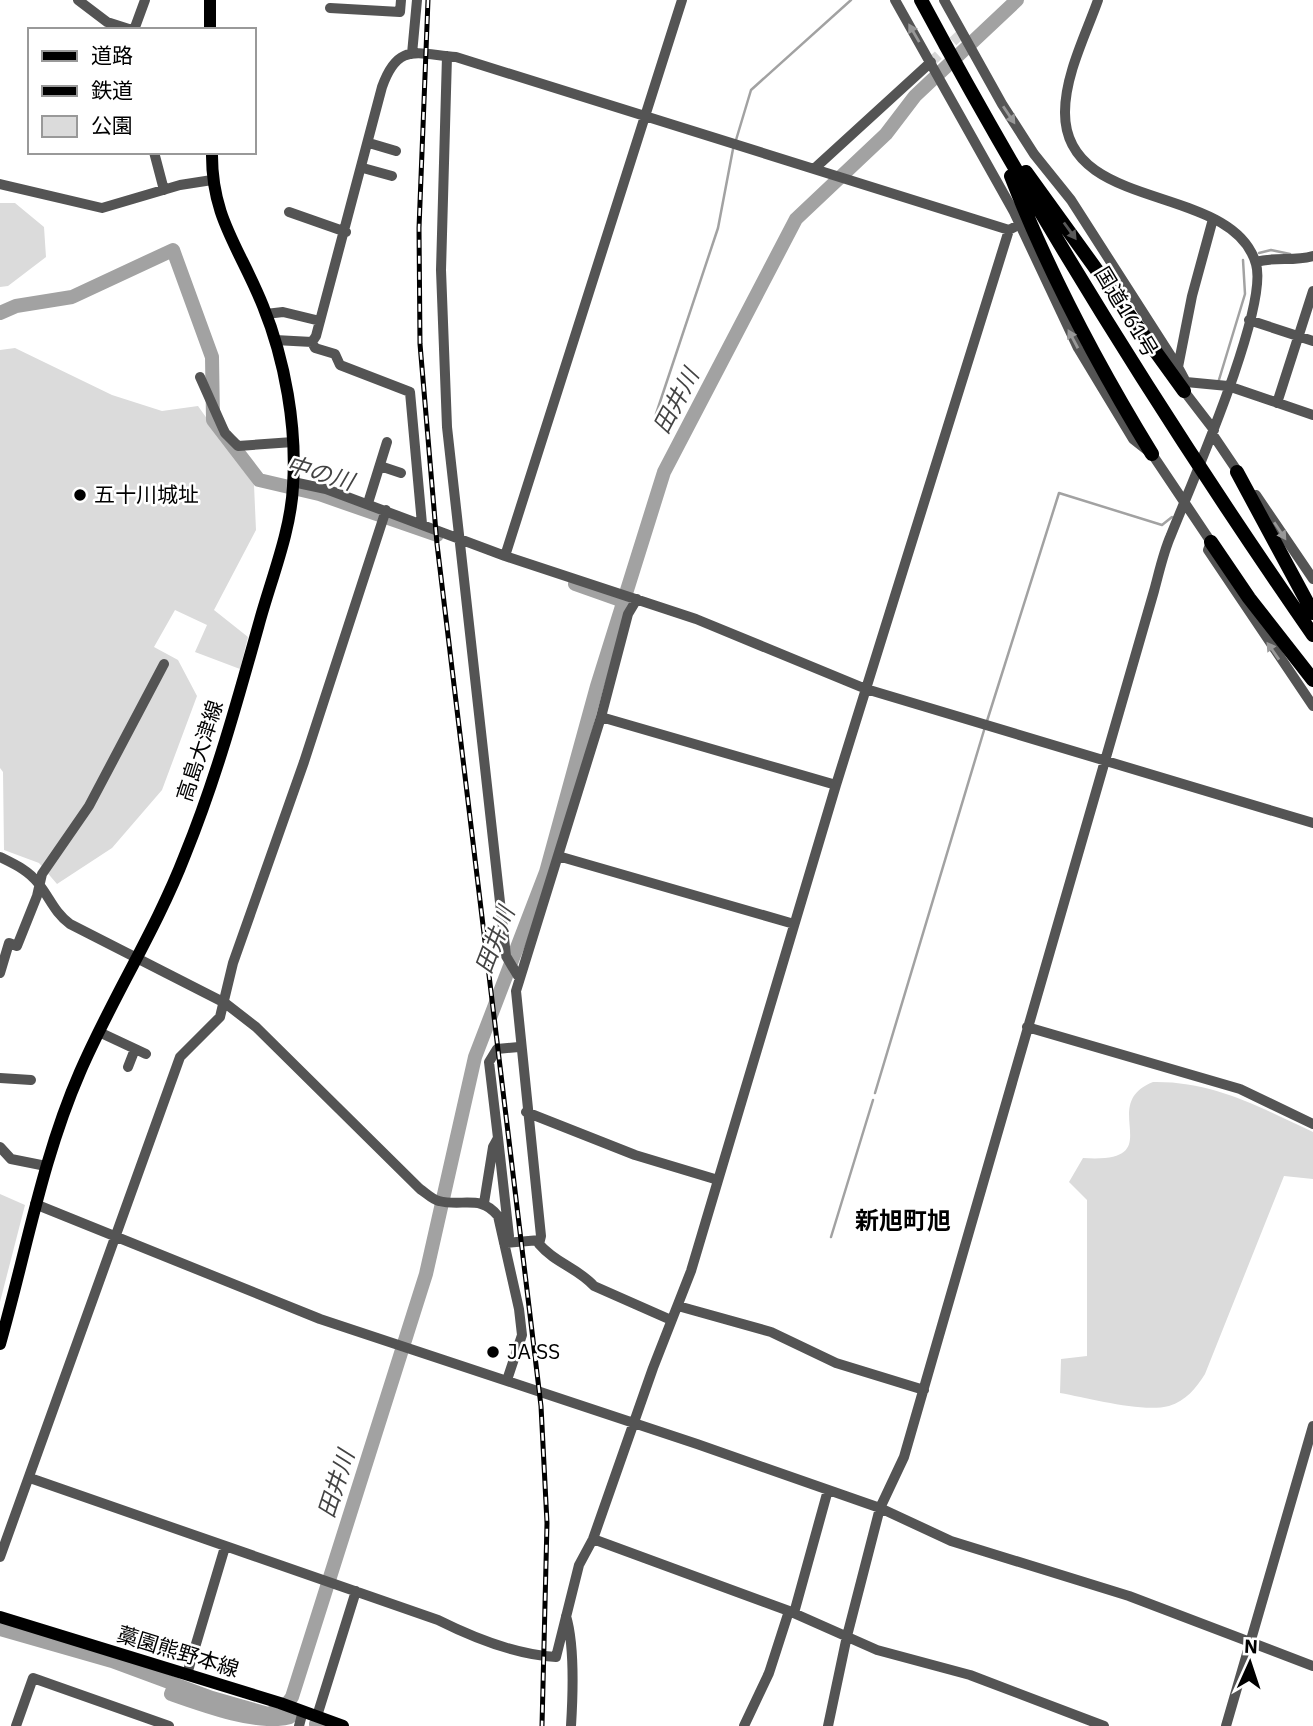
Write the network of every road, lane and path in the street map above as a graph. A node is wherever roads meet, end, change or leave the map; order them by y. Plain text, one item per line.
1 (78, 0) edge
2 (145, 0) edge
3 (210, 0) edge
4 (401, 0) edge
5 (417, 0) edge
6 (682, 0) edge
7 (895, 0) edge
8 (921, 0) edge
9 (944, 0) edge
10 (1098, 0) edge
11 (330, 8) dead end
12 (126, 28) edge
13 (134, 28) edge
14 (210, 28) edge
15 (412, 54) junction
16 (447, 56) junction
17 (932, 64) junction
18 (645, 116) junction
19 (997, 139) junction
20 (369, 143) junction
21 (396, 150) dead end
22 (155, 154) edge
23 (212, 154) edge
24 (815, 167) junction
25 (363, 168) junction
26 (392, 176) dead end
27 (212, 180) junction
28 (0, 184) edge
29 (164, 190) junction
30 (289, 212) dead end
31 (1213, 219) junction
32 (1013, 228) junction
33 (346, 232) junction
34 (1313, 256) edge
35 (1256, 262) junction
36 (1313, 291) edge
37 (266, 314) junction
38 (1249, 320) junction
39 (320, 321) junction
40 (1298, 337) junction
41 (275, 340) junction
42 (1313, 341) edge
43 (312, 342) junction
44 (1178, 367) junction
45 (200, 377) dead end
46 (1185, 386) junction
47 (1228, 386) junction
48 (1277, 403) junction
49 (1313, 415) edge
50 (1214, 433) junction
51 (293, 442) junction
52 (387, 442) dead end
53 (1152, 454) junction
54 (380, 466) junction
55 (1237, 472) junction
56 (401, 473) dead end
57 (293, 485) junction
58 (368, 503) junction
59 (1184, 504) junction
60 (386, 510) junction
61 (422, 524) junction
62 (457, 538) junction
63 (1211, 542) junction
64 (505, 556) junction
65 (1313, 579) edge
66 (636, 599) junction
67 (1313, 612) edge
68 (1313, 635) edge
69 (164, 664) dead end
70 (1313, 680) edge
71 (866, 689) junction
72 (1313, 706) edge
73 (601, 717) junction
74 (1105, 759) junction
75 (836, 785) junction
76 (1313, 823) edge
77 (558, 856) junction
78 (0, 857) edge
79 (38, 883) junction
80 (794, 923) junction
81 (5, 942) edge
82 (136, 957) junction
83 (0, 973) edge
84 (517, 974) junction
85 (225, 1003) junction
86 (1027, 1027) junction
87 (99, 1032) junction
88 (519, 1047) junction
89 (135, 1049) junction
90 (146, 1054) dead end
91 (128, 1067) dead end
92 (0, 1078) edge
93 (31, 1080) dead end
94 (527, 1112) junction
95 (1313, 1124) edge
96 (498, 1138) junction
97 (0, 1147) edge
98 (46, 1166) junction
99 (718, 1180) junction
100 (484, 1203) junction
101 (36, 1204) junction
102 (117, 1236) junction
103 (540, 1240) junction
104 (504, 1243) junction
105 (678, 1306) junction
106 (671, 1320) junction
107 (3, 1321) edge
108 (0, 1344) edge
109 (507, 1380) junction
110 (924, 1390) junction
111 (636, 1423) junction
112 (1313, 1426) edge
113 (1311, 1440) edge
114 (30, 1478) junction
115 (828, 1490) junction
116 (880, 1508) junction
117 (593, 1539) junction
118 (225, 1547) junction
119 (0, 1557) edge
120 (356, 1591) junction
121 (792, 1612) junction
122 (565, 1614) junction
123 (0, 1617) edge
124 (847, 1636) junction
125 (1250, 1643) junction
126 (1313, 1666) edge
127 (187, 1674) junction
128 (299, 1709) junction
129 (317, 1716) junction
130 (1090, 1723) edge
131 (16, 1726) edge
132 (169, 1726) edge
133 (299, 1726) edge
134 (343, 1726) edge
135 (571, 1726) edge
136 (744, 1726) edge
137 (828, 1726) edge
138 (1104, 1726) edge
139 (1226, 1726) edge

1 - 12 street
2 - 13 street
3 - 14 main road
4 - 11 street
5 - 15 street
6 - 18 street
17 -> 7 street
8 - 19 highway, 国道161号
9 -> 44 street
10 - 31 street
15 - 16 street
15 - 20 street
16 - 18 street
16 - 62 street
17 - 24 street
17 - 32 street
18 - 24 street
18 - 64 street
19 -> 46 highway
19 - 53 highway
19 - 68 highway, 国道161号
20 - 21 street
20 - 25 street
22 - 29 street
23 - 27 main road, 高島大津線
24 - 32 street
25 - 26 street
25 - 33 street
27 - 29 street
27 - 37 main road, 高島大津線
28 - 29 street
30 - 33 street
31 - 35 street
31 - 44 street
53 -> 32 street
32 - 71 street
33 - 39 street
34 - 35 street
35 - 38 street
36 - 40 street
37 - 39 street
37 - 41 main road, 高島大津線
38 - 40 street
38 - 47 street
39 - 43 street
40 - 42 street
40 - 48 street
41 - 43 street
41 - 51 main road, 高島大津線
43 - 61 street
44 - 46 street
45 - 51 street
46 - 47 street
46 - 50 street
47 - 48 street
47 - 50 street
48 - 49 street
50 - 55 street
50 - 59 street
51 - 57 main road, 高島大津線
52 - 54 street
53 - 59 street
54 - 56 street
54 - 58 street
55 -> 65 street
55 - 67 highway
57 - 58 street
57 - 82 main road, 高島大津線
58 - 60 street
59 - 63 street
59 - 74 street
60 - 61 street
60 - 85 street
61 - 62 street
62 - 64 street
62 - 84 street
63 - 70 highway
72 -> 63 street
64 - 66 street
66 - 71 street
66 - 73 street
69 - 79 street
71 - 74 street
71 - 75 street
73 - 75 street
73 - 77 street
74 - 76 street
74 - 86 street
75 - 80 street
77 - 80 street
77 - 84 street
78 - 79 street
79 - 81 street
79 - 82 street
80 - 99 street
81 - 83 street
82 - 85 street
82 - 87 main road, 高島大津線
84 - 88 street
85 - 100 street
85 - 102 street
86 - 95 street
86 - 110 street
87 - 89 street
87 - 98 main road, 高島大津線
88 - 94 street
88 - 96 street
89 - 90 street
89 - 91 street
92 - 93 street
94 - 99 street
94 - 103 street
96 - 100 street
96 - 104 street
97 - 98 street
98 - 101 main road, 高島大津線
99 - 105 street
100 - 104 street
101 - 102 street
101 - 107 main road, 高島大津線
102 - 109 street
102 - 114 street
103 - 104 street
103 - 106 street
104 - 109 street
105 - 106 street
105 - 110 street
106 - 111 street
107 - 108 main road, 高島大津線
109 - 111 street
110 - 116 street
111 - 115 street
111 - 117 street
112 - 113 street
113 - 125 street
114 - 118 street
114 - 119 street
115 - 116 street
115 - 121 street
116 - 124 street
116 - 125 street
117 - 121 street
117 - 122 street
118 - 120 street
118 - 127 street
120 - 122 street
120 - 129 street
121 - 124 street
121 - 136 street
122 - 135 street
123 - 127 main road, 藁園熊野本線
124 - 130 street
124 - 137 street
125 - 126 street
125 - 139 street
127 - 128 main road, 藁園熊野本線
128 - 129 main road, 藁園熊野本線
128 - 133 street
129 - 134 main road, 藁園熊野本線
130 - 138 street
131 - 132 street

